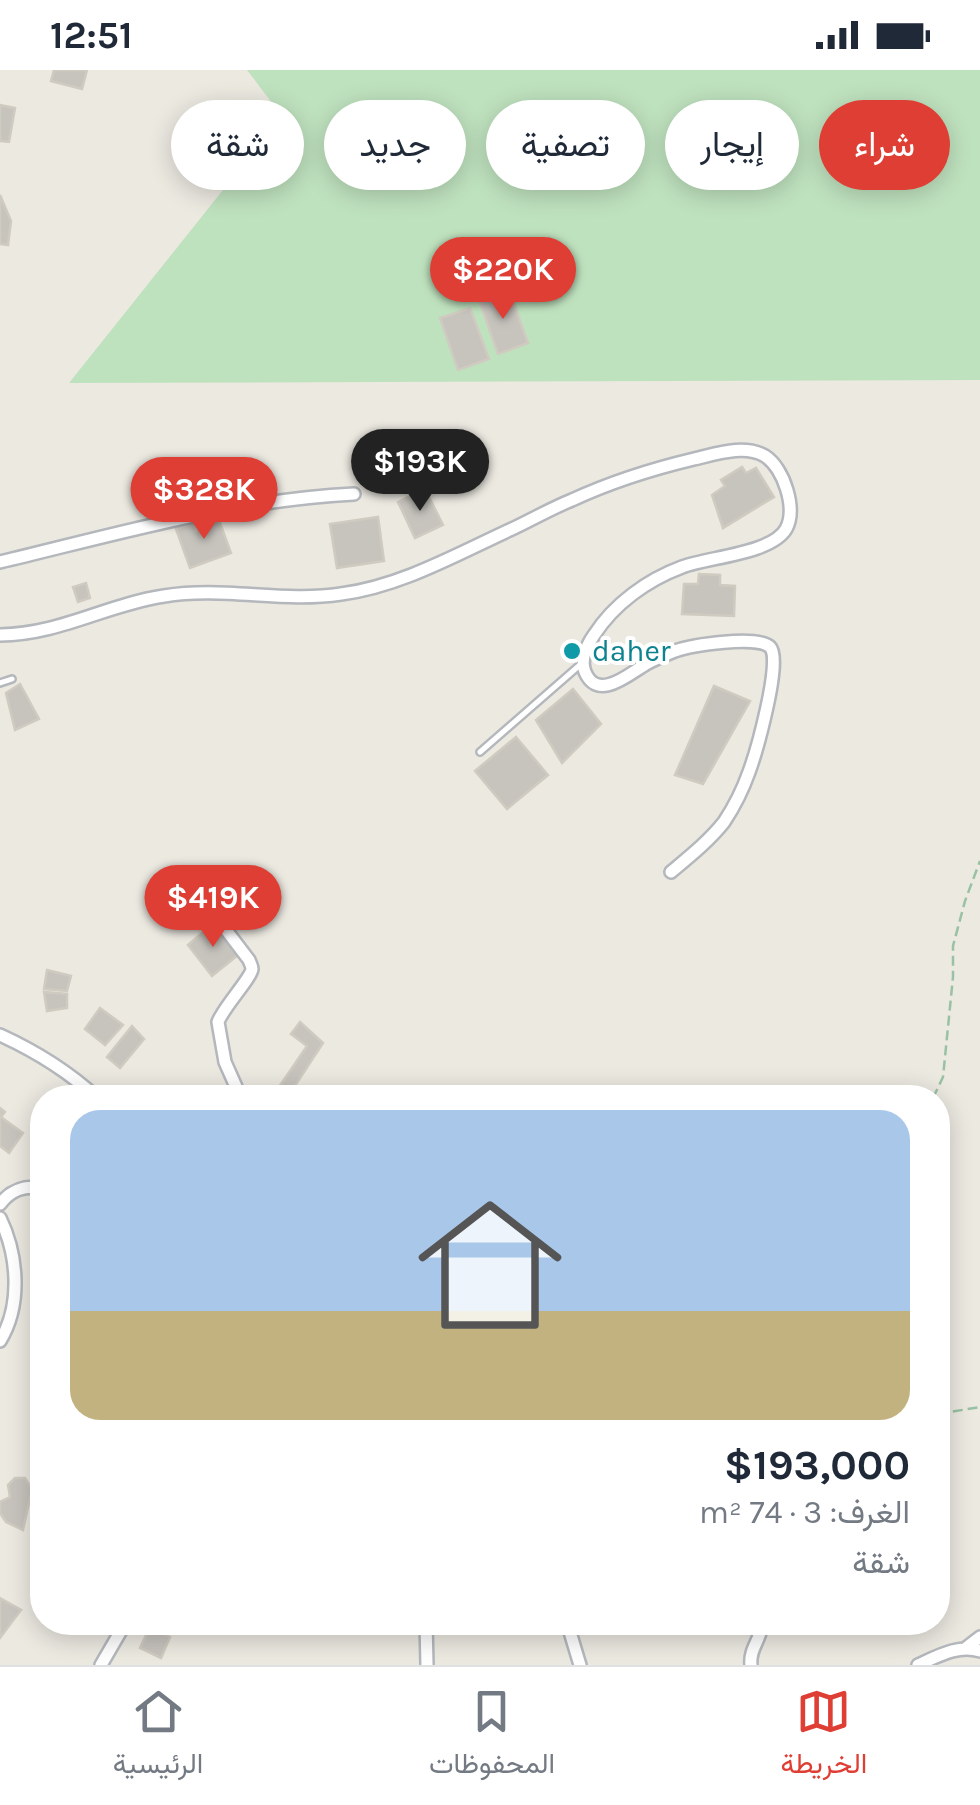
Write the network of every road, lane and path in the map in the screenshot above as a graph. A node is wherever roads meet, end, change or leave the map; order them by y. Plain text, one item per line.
1 (354, 494) dead end
2 (0, 562) edge
3 (0, 635) edge
4 (583, 662) junction
5 (12, 679) dead end
6 (0, 683) edge
7 (480, 752) dead end
8 (980, 861) edge
9 (671, 872) dead end
10 (216, 918) dead end
11 (0, 1035) edge
12 (80, 1085) edge
13 (236, 1085) edge
14 (939, 1085) edge
15 (30, 1187) edge
16 (0, 1204) edge
17 (0, 1218) edge
18 (0, 1250) edge
19 (14, 1261) junction
20 (0, 1342) edge
21 (980, 1407) edge
22 (950, 1412) edge
23 (118, 1635) edge
24 (426, 1635) edge
25 (571, 1635) edge
26 (760, 1635) edge
27 (980, 1637) edge
28 (974, 1649) edge
29 (101, 1665) edge
30 (427, 1665) edge
31 (580, 1665) edge
32 (751, 1665) edge
33 (918, 1665) edge

1 - 2 street
3 - 4 street
4 - 7 lane
4 - 9 street
5 - 6 lane
8 - 14 path
10 - 13 street
11 - 12 street
15 - 16 street
17 - 19 street
18 - 19 street
19 - 20 street
21 - 22 path
23 - 29 street
24 - 30 street
25 - 31 street
26 - 32 street
27 - 28 street
28 - 33 street

